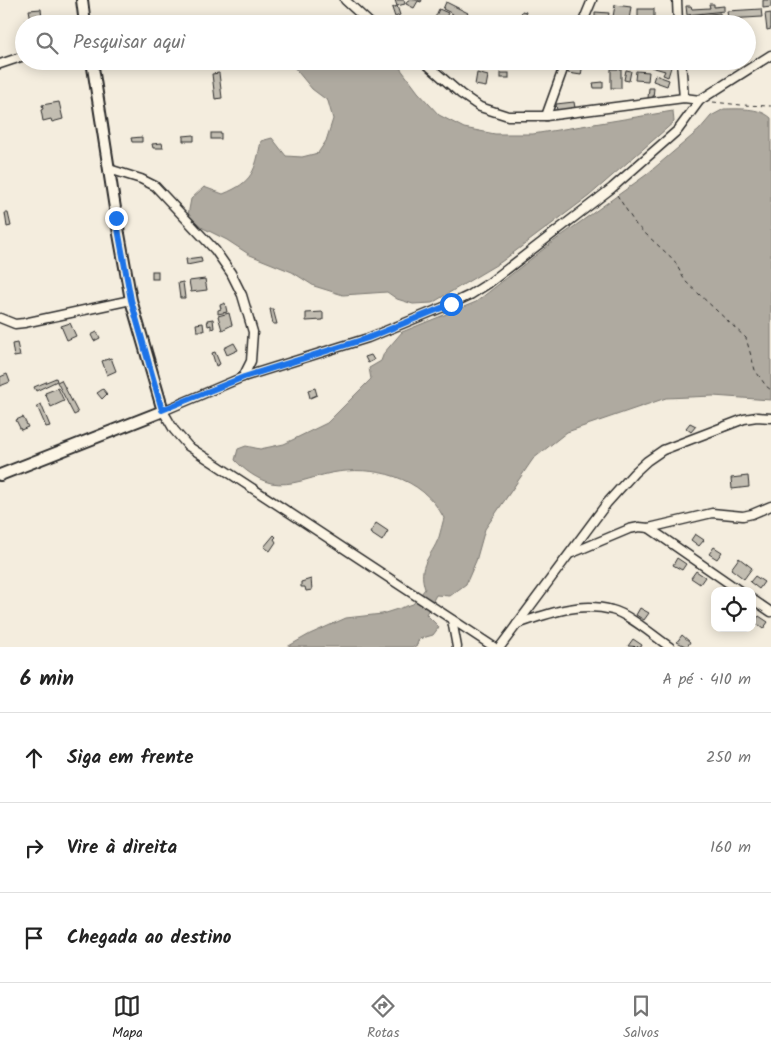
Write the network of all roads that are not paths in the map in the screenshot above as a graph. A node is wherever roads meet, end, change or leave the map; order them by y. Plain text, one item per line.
1 (82, 0) edge
2 (345, 0) edge
3 (592, 0) edge
4 (678, 0) edge
5 (84, 15) edge
6 (361, 15) edge
7 (586, 15) edge
8 (678, 15) edge
9 (771, 55) edge
10 (15, 59) edge
11 (0, 64) edge
12 (756, 65) edge
13 (93, 70) edge
14 (433, 70) edge
15 (563, 70) edge
16 (682, 70) edge
17 (747, 70) edge
18 (684, 98) junction
19 (700, 100) junction
20 (546, 116) junction
21 (109, 169) junction
22 (131, 300) junction
23 (0, 318) edge
24 (244, 377) junction
25 (162, 410) junction
26 (771, 418) edge
27 (0, 474) edge
28 (771, 506) edge
29 (649, 528) junction
30 (571, 554) junction
31 (734, 587) edge
32 (756, 602) edge
33 (771, 612) edge
34 (452, 620) junction
35 (517, 624) junction
36 (457, 647) edge
37 (494, 647) edge
38 (500, 647) edge
39 (670, 647) edge

1 - 5 main road
2 - 6 street
3 - 7 street
4 - 8 street
9 - 12 street
10 - 11 street
13 - 21 main road
14 - 20 street
15 - 20 street
16 - 18 street
17 - 19 street
18 - 19 street
18 - 20 street
19 - 24 street
21 - 22 main road
21 - 24 street
22 - 23 street
22 - 25 main road
24 - 25 street
25 - 27 main road
25 - 34 street
26 - 30 street
28 - 29 street
29 - 30 street
29 - 31 street
30 - 35 street
32 - 33 street
34 - 36 street
34 - 37 street
35 - 38 street
35 - 39 street

